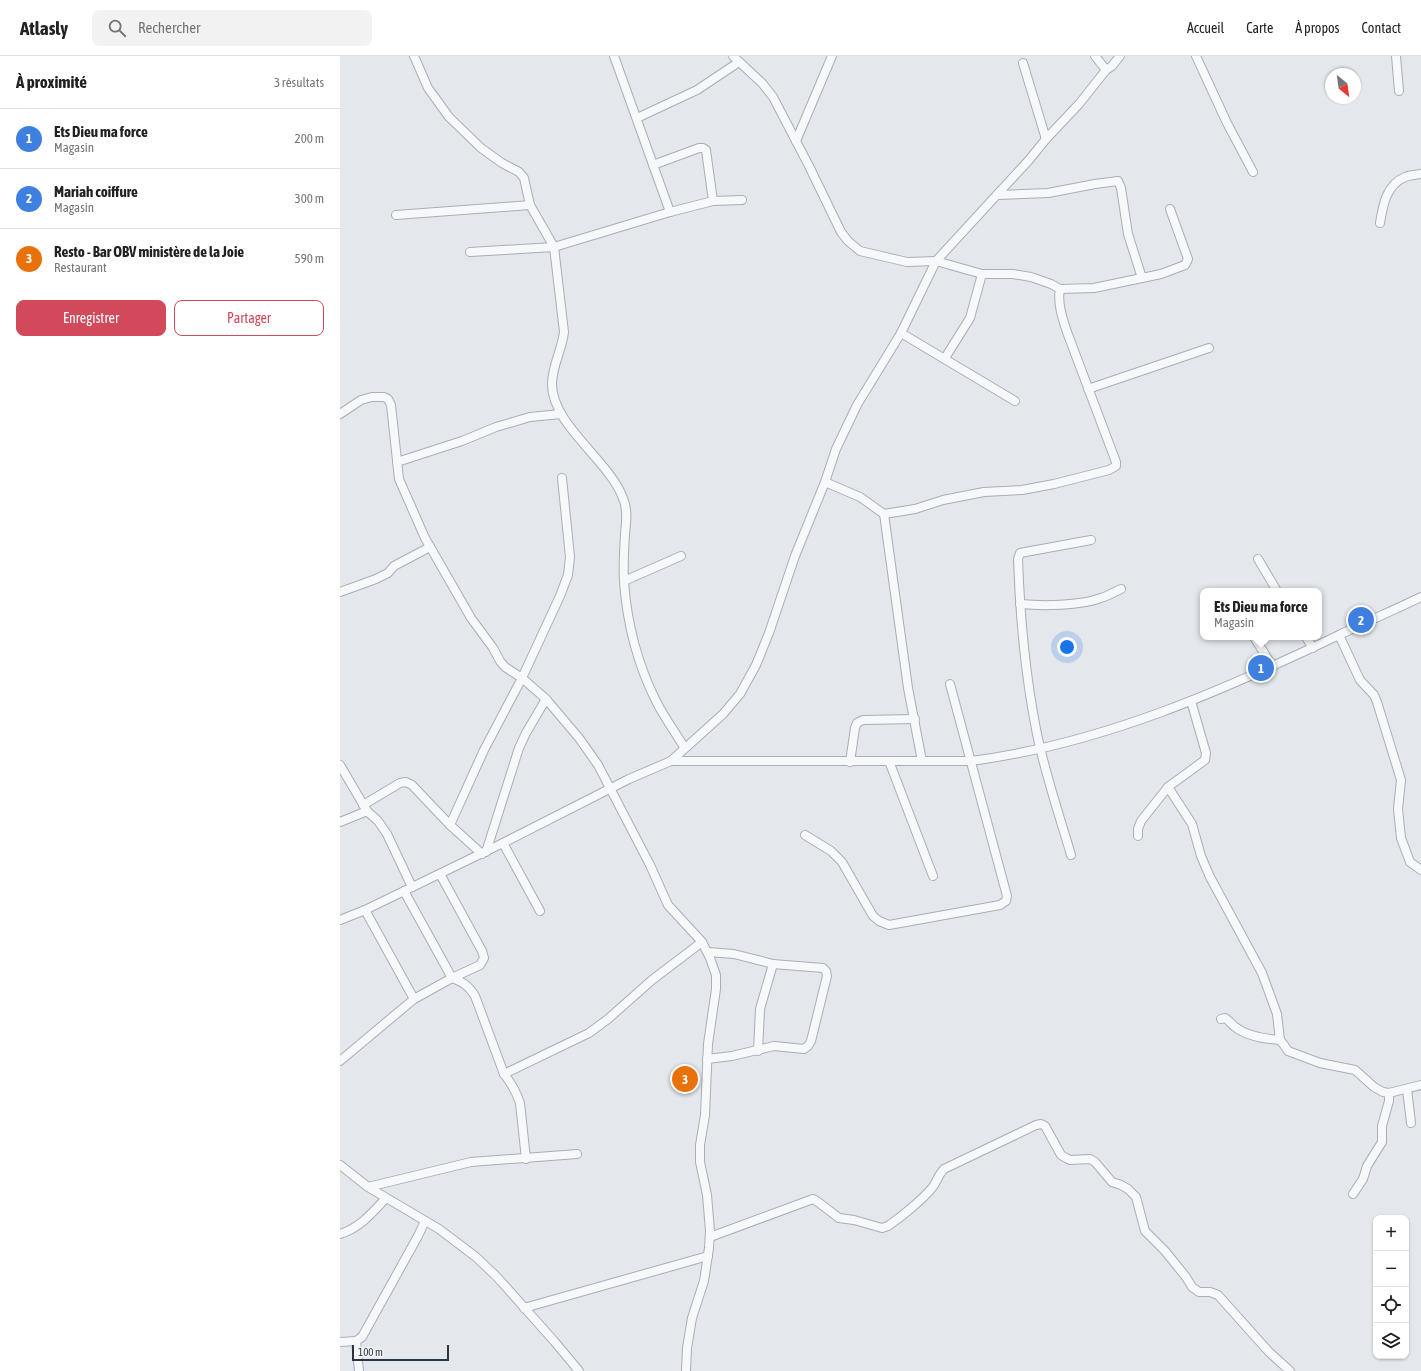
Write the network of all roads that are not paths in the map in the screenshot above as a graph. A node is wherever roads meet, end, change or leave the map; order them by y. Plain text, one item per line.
1 (414, 56) edge
2 (614, 56) edge
3 (733, 56) edge
4 (832, 56) edge
5 (1095, 56) edge
6 (1120, 56) edge
7 (1196, 56) edge
8 (1396, 56) edge
9 (739, 62) junction
10 (1023, 63) dead end
11 (1106, 70) junction
12 (1399, 91) dead end
13 (637, 118) junction
14 (1046, 139) junction
15 (796, 141) junction
16 (653, 165) junction
17 (1253, 172) dead end
18 (1421, 174) edge
19 (997, 195) junction
20 (742, 200) dead end
21 (713, 201) junction
22 (530, 205) junction
23 (1170, 209) dead end
24 (670, 212) junction
25 (396, 215) dead end
26 (1380, 223) dead end
27 (554, 247) junction
28 (470, 252) dead end
29 (936, 261) junction
30 (982, 274) junction
31 (1142, 278) junction
32 (1060, 290) junction
33 (901, 333) junction
34 (1209, 348) dead end
35 (945, 358) junction
36 (1088, 389) junction
37 (1015, 401) dead end
38 (340, 414) edge
39 (560, 414) junction
40 (397, 462) junction
41 (562, 478) dead end
42 (825, 482) junction
43 (884, 514) junction
44 (1091, 540) dead end
45 (430, 547) junction
46 (681, 556) dead end
47 (1258, 559) dead end
48 (624, 581) junction
49 (1275, 588) edge
50 (1121, 589) dead end
51 (340, 592) edge
52 (1421, 597) edge
53 (1020, 604) junction
54 (1339, 635) junction
55 (1256, 640) edge
56 (1308, 640) edge
57 (1312, 648) junction
58 (1273, 667) junction
59 (522, 678) junction
60 (950, 684) dead end
61 (546, 699) junction
62 (1191, 701) junction
63 (915, 719) junction
64 (684, 748) junction
65 (1041, 749) junction
66 (671, 761) junction
67 (889, 761) junction
68 (922, 761) junction
69 (971, 761) junction
70 (850, 762) junction
71 (340, 765) edge
72 (344, 781) edge
73 (1168, 787) junction
74 (611, 788) junction
75 (365, 808) junction
76 (340, 822) edge
77 (450, 825) junction
78 (806, 835) dead end
79 (1138, 836) dead end
80 (504, 843) junction
81 (484, 853) junction
82 (1071, 856) dead end
83 (1421, 870) edge
84 (440, 874) junction
85 (933, 876) dead end
86 (412, 887) junction
87 (404, 891) junction
88 (365, 910) junction
89 (540, 911) dead end
90 (340, 920) edge
91 (702, 942) junction
92 (708, 952) junction
93 (773, 964) junction
94 (452, 978) junction
95 (414, 999) junction
96 (1221, 1019) dead end
97 (1280, 1040) junction
98 (758, 1051) junction
99 (707, 1059) junction
100 (340, 1061) edge
101 (504, 1074) junction
102 (1421, 1085) edge
103 (1407, 1089) junction
104 (1389, 1093) junction
105 (1411, 1123) dead end
106 (577, 1154) dead end
107 (526, 1159) junction
108 (340, 1165) edge
109 (368, 1187) junction
110 (1353, 1194) dead end
111 (386, 1198) junction
112 (425, 1221) junction
113 (340, 1234) edge
114 (710, 1237) junction
115 (708, 1256) junction
116 (524, 1308) junction
117 (356, 1341) junction
118 (340, 1342) edge
119 (359, 1371) edge
120 (579, 1371) edge
121 (686, 1371) edge
122 (1290, 1371) edge

1 - 22 street
2 - 13 street
3 - 9 street
4 - 15 street
5 - 11 street
6 - 11 street
7 - 17 street
8 - 12 street
9 - 13 street
9 - 15 street
10 - 14 street
11 - 14 street
13 - 16 street
14 - 19 street
15 - 29 street
16 - 21 street
16 - 24 street
18 - 26 street
19 - 29 street
19 - 31 street
20 - 21 street
21 - 24 street
22 - 25 street
22 - 27 street
23 - 31 street
24 - 27 street
27 - 28 street
27 - 39 street
29 - 30 street
29 - 33 street
30 - 32 street
30 - 35 street
31 - 32 street
32 - 36 street
33 - 35 street
33 - 42 street
34 - 36 street
35 - 37 street
36 - 43 street
38 - 40 street
39 - 40 street
39 - 48 street
40 - 45 street
41 - 59 street
42 - 43 street
42 - 64 street
43 - 63 street
44 - 53 street
45 - 51 street
45 - 59 street
46 - 48 street
47 - 49 street
48 - 64 street
50 - 53 street
52 - 54 street
53 - 65 street
54 - 57 street
54 - 83 street
55 - 58 street
56 - 57 street
57 - 58 street
58 - 62 street
59 - 61 street
59 - 77 street
60 - 69 street
61 - 74 street
61 - 81 street
62 - 65 street
62 - 73 street
63 - 68 street
63 - 70 street
64 - 66 street
65 - 69 street
65 - 82 street
66 - 70 street
66 - 74 street
67 - 68 street
67 - 70 street
67 - 85 street
68 - 69 street
69 - 78 street
71 - 72 street
72 - 75 street
73 - 79 street
73 - 97 street
74 - 80 street
74 - 91 street
75 - 76 street
75 - 77 street
75 - 86 street
77 - 81 street
80 - 81 street
80 - 89 street
81 - 84 street
84 - 86 street
84 - 94 street
86 - 87 street
87 - 88 street
87 - 94 street
88 - 90 street
88 - 95 street
91 - 92 street
91 - 101 street
92 - 93 street
92 - 99 street
93 - 98 street
93 - 98 street
94 - 95 street
94 - 101 street
95 - 100 street
96 - 97 street
97 - 104 street
98 - 99 street
99 - 114 street
101 - 107 street
102 - 103 street
103 - 104 street
103 - 105 street
104 - 110 street
106 - 107 street
107 - 109 street
108 - 109 street
109 - 111 street
111 - 112 street
111 - 113 street
112 - 116 street
112 - 117 street
114 - 115 street
114 - 122 street
115 - 116 street
115 - 121 street
116 - 120 street
117 - 118 street
117 - 119 street

